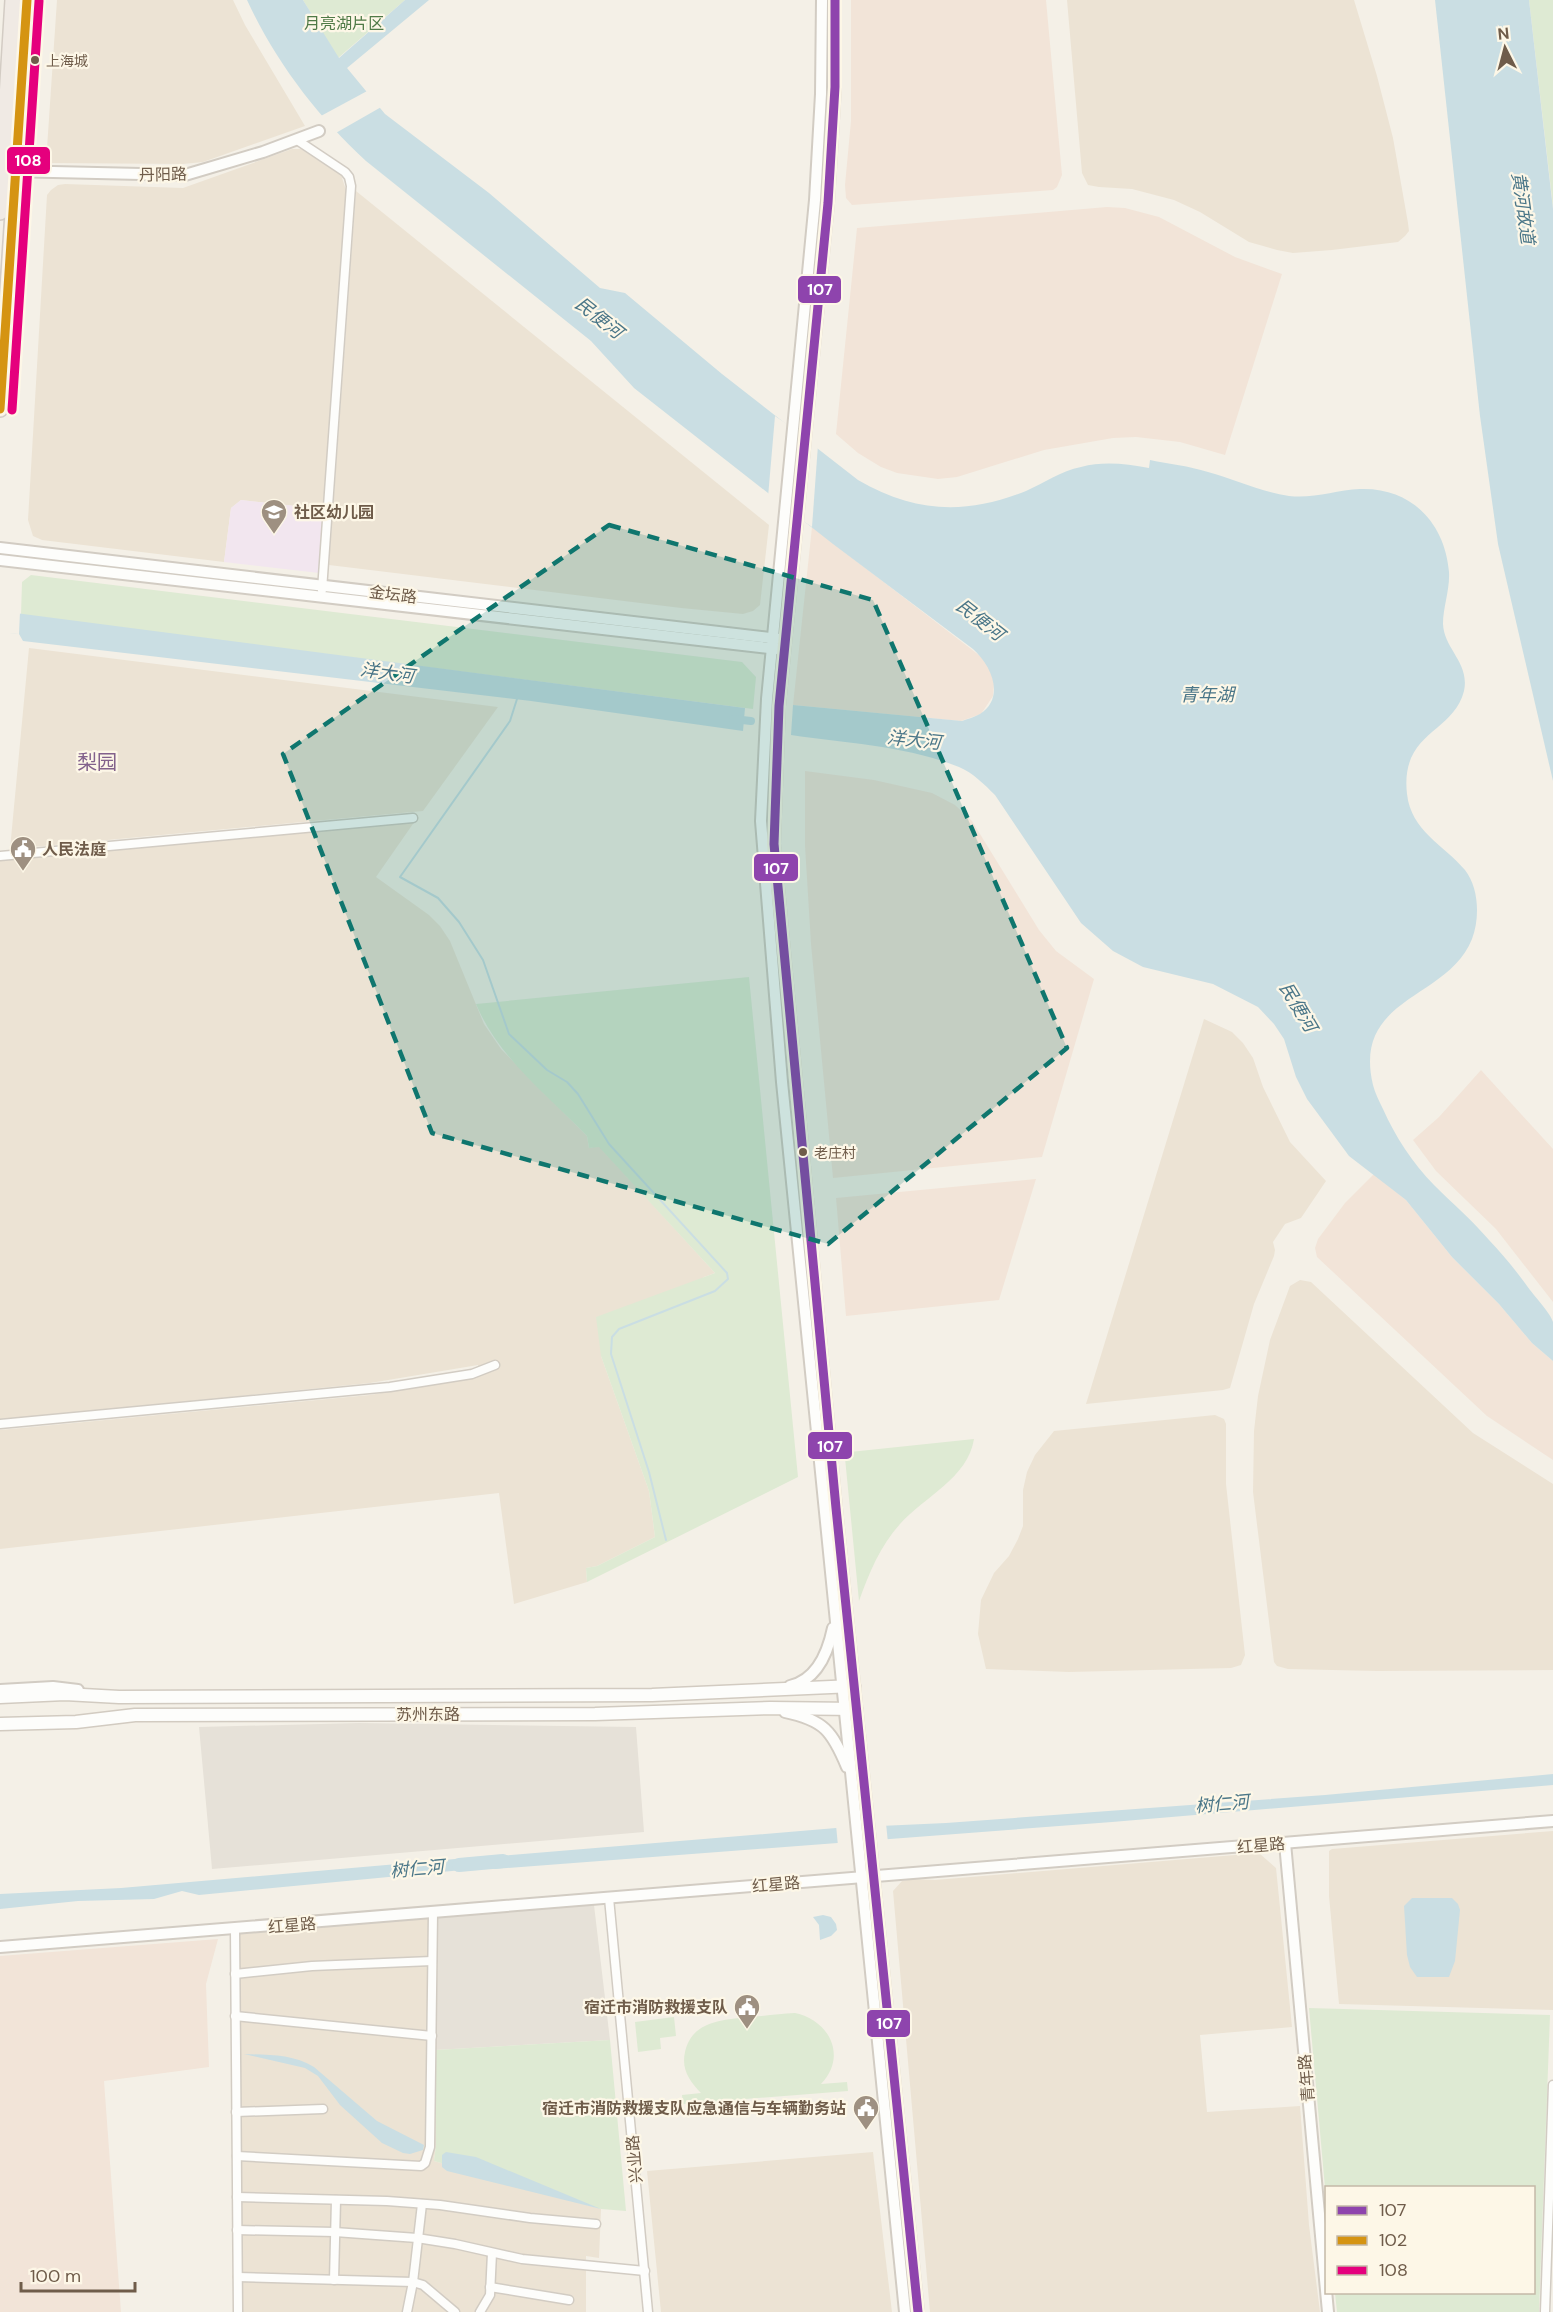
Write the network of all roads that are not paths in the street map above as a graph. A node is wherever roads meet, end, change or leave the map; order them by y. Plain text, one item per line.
1 (13, 0) edge
2 (27, 0) edge
3 (822, 0) edge
4 (835, 0) edge
5 (319, 131) dead end
6 (297, 140) junction
7 (6, 171) edge
8 (0, 212) edge
9 (0, 409) edge
10 (0, 548) edge
11 (0, 560) edge
12 (778, 587) junction
13 (791, 589) junction
14 (322, 591) junction
15 (773, 643) junction
16 (785, 645) junction
17 (413, 818) dead end
18 (0, 856) edge
19 (805, 1168) junction
20 (791, 1169) junction
21 (812, 1237) junction
22 (798, 1238) junction
23 (495, 1365) dead end
24 (0, 1424) edge
25 (839, 1612) junction
26 (848, 1686) junction
27 (0, 1690) edge
28 (769, 1690) junction
29 (0, 1697) edge
30 (119, 1697) junction
31 (770, 1708) junction
32 (850, 1709) junction
33 (0, 1724) edge
34 (852, 1782) junction
35 (1553, 1821) edge
36 (1285, 1843) junction
37 (868, 1876) junction
38 (609, 1898) junction
39 (433, 1913) junction
40 (235, 1929) junction
41 (0, 1947) edge
42 (432, 1961) junction
43 (235, 1974) junction
44 (236, 2016) junction
45 (432, 2036) junction
46 (1553, 2085) edge
47 (323, 2109) dead end
48 (236, 2112) junction
49 (237, 2156) junction
50 (237, 2198) junction
51 (336, 2200) junction
52 (422, 2204) junction
53 (596, 2224) dead end
54 (237, 2230) junction
55 (335, 2232) junction
56 (417, 2238) junction
57 (492, 2253) junction
58 (645, 2271) junction
59 (238, 2277) junction
60 (1325, 2279) edge
61 (334, 2280) junction
62 (413, 2282) junction
63 (490, 2287) junction
64 (1326, 2294) edge
65 (569, 2300) dead end
66 (238, 2312) edge
67 (407, 2312) edge
68 (455, 2312) edge
69 (480, 2312) edge
70 (648, 2312) edge
71 (905, 2312) edge
72 (918, 2312) edge
73 (1328, 2312) edge
74 (1545, 2312) edge

1 - 7 highway
2 - 7 highway
3 - 12 street
4 - 13 street
5 - 6 street, 丹阳路
6 - 7 street, 丹阳路
6 - 14 street
7 - 8 highway
7 - 9 highway
10 - 14 street, 金坛路
11 - 14 street, 金坛路
12 - 13 street
12 - 15 street
13 - 16 street
14 - 15 street, 金坛路
15 - 16 street, 金坛路
15 - 20 street
16 - 19 street
17 - 18 street
19 - 20 street
19 - 21 street
20 - 22 street
21 - 22 street
21 - 25 street
22 - 25 street
23 - 24 street
25 - 26 street
25 - 28 street
26 - 28 main road, 苏州东路
26 - 32 street
27 - 30 street
28 - 30 main road, 苏州东路
29 - 30 main road, 苏州东路
31 - 32 main road, 苏州东路
31 - 33 main road, 苏州东路
31 - 34 street
32 - 34 street
32 - 37 street
34 - 37 street
35 - 36 street, 红星路
36 - 37 street, 红星路
36 - 60 street, 青年路
37 - 38 street, 红星路
37 - 71 street
37 - 72 street
38 - 39 street, 红星路
38 - 58 street, 兴业路
39 - 40 street, 红星路
39 - 42 street
40 - 41 street, 红星路
40 - 43 street
42 - 43 street
42 - 45 street
43 - 44 street
44 - 45 street
44 - 48 street
45 - 49 street
46 - 74 street
47 - 48 street
48 - 49 street
49 - 50 street
50 - 51 street
50 - 54 street
51 - 52 street
51 - 55 street
52 - 53 street
52 - 56 street
54 - 55 street
54 - 59 street
55 - 56 street
55 - 61 street
56 - 57 street
56 - 62 street
57 - 58 street
57 - 63 street
58 - 70 street, 兴业路
59 - 61 street
59 - 66 street
61 - 62 street
62 - 67 street
62 - 68 street
63 - 65 street
63 - 69 street
64 - 73 street, 青年路

